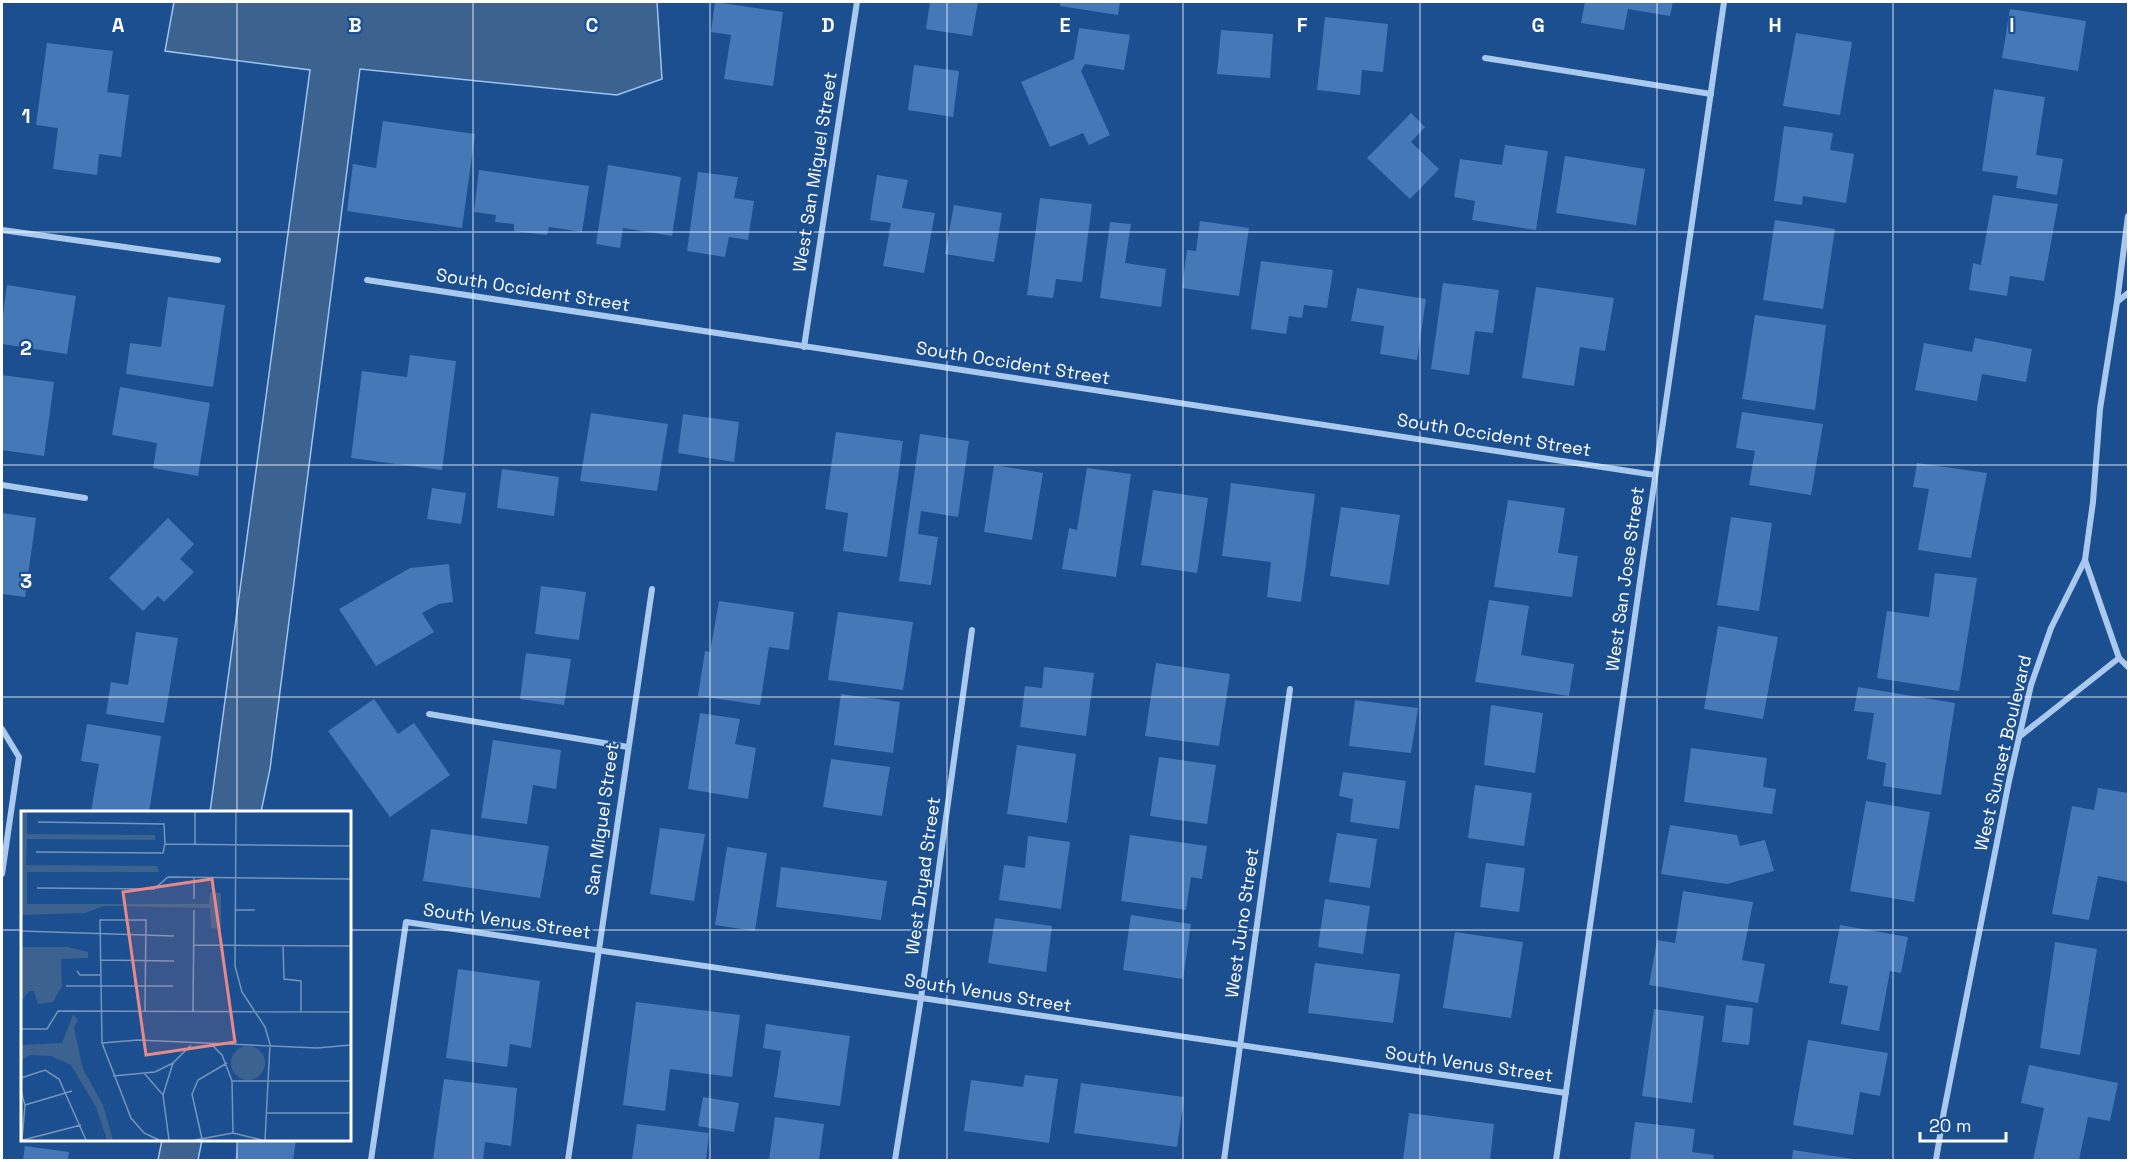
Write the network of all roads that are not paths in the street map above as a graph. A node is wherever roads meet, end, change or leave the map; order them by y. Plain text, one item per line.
1 (856, 2) edge
2 (1724, 2) edge
3 (1485, 58) dead end
4 (1711, 94) junction
5 (2128, 216) edge
6 (2, 231) edge
7 (218, 260) dead end
8 (367, 280) dead end
9 (2128, 293) edge
10 (2117, 302) junction
11 (804, 346) junction
12 (1655, 475) junction
13 (2, 485) edge
14 (85, 498) dead end
15 (2085, 560) junction
16 (652, 589) dead end
17 (972, 630) dead end
18 (2119, 658) junction
19 (2128, 667) edge
20 (1290, 689) dead end
21 (429, 714) dead end
22 (2, 729) edge
23 (2019, 738) junction
24 (628, 747) junction
25 (2, 874) edge
26 (598, 949) junction
27 (921, 998) junction
28 (1240, 1046) junction
29 (1566, 1093) junction
30 (371, 1161) edge
31 (568, 1161) edge
32 (896, 1161) edge
33 (1224, 1161) edge
34 (1556, 1161) edge
35 (1936, 1161) edge

1 - 11 street, West San Miguel Street
2 - 4 street, West San Jose Street
3 - 4 street
4 - 12 street, West San Jose Street
5 - 10 street, West Sunset Boulevard
6 - 7 street
8 - 11 street, South Occident Street
9 - 10 street
10 - 15 street, West Sunset Boulevard
11 - 12 street, South Occident Street
12 - 29 street, West San Jose Street
13 - 14 street
15 - 18 street
15 - 23 street, West Sunset Boulevard
16 - 24 street, San Miguel Street
17 - 27 street, West Dryad Street
18 - 19 street
18 - 23 street
20 - 28 street, West Juno Street
21 - 24 street
22 - 25 street
23 - 35 street, West Sunset Boulevard
24 - 26 street, San Miguel Street
26 - 27 street, South Venus Street
26 - 30 street, South Venus Street
26 - 31 street, San Miguel Street
27 - 28 street, South Venus Street
27 - 32 street, West Dryad Street
28 - 29 street, South Venus Street
28 - 33 street, West Juno Street
29 - 34 street, West San Jose Street

